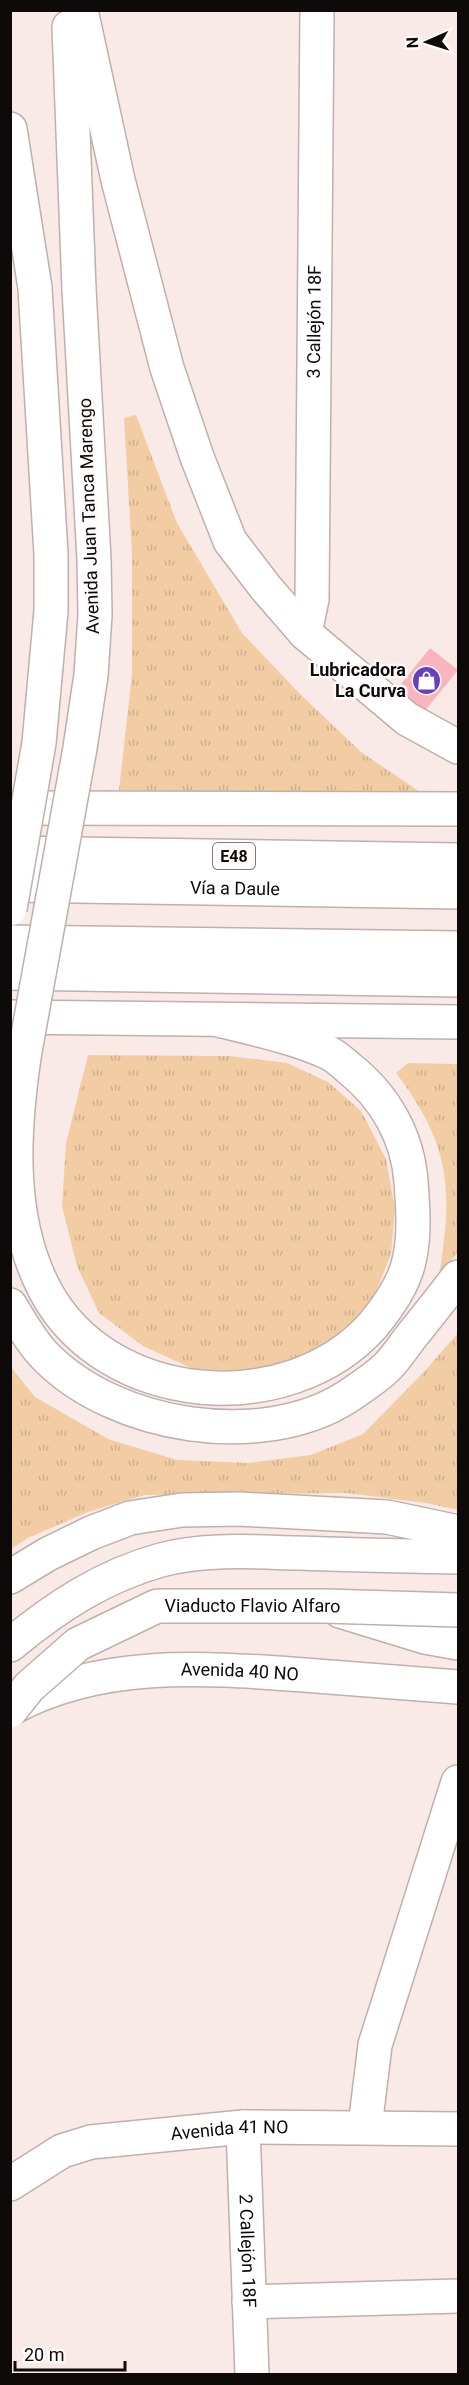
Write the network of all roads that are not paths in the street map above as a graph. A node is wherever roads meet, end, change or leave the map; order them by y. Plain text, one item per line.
1 (68, 10) edge
2 (81, 10) edge
3 (317, 10) edge
4 (10, 129) edge
5 (306, 633) junction
6 (459, 747) edge
7 (10, 808) edge
8 (459, 809) edge
9 (10, 853) edge
10 (459, 860) edge
11 (10, 885) edge
12 (459, 892) edge
13 (10, 909) edge
14 (10, 942) edge
15 (459, 948) edge
16 (10, 973) edge
17 (459, 980) edge
18 (10, 1017) edge
19 (218, 1020) junction
20 (459, 1022) edge
21 (459, 1277) edge
22 (10, 1305) edge
23 (459, 1532) edge
24 (459, 1557) edge
25 (10, 1577) edge
26 (324, 1606) junction
27 (459, 1610) edge
28 (459, 1642) edge
29 (10, 1645) edge
30 (459, 1687) edge
31 (15, 1707) edge
32 (459, 1782) edge
33 (243, 2127) junction
34 (365, 2127) junction
35 (459, 2129) edge
36 (10, 2184) edge
37 (459, 2296) edge
38 (249, 2302) junction
39 (252, 2374) edge

1 - 19 main road, Avenida Juan Tanca Marengo, bridge
2 - 5 main road
3 - 5 main road, 3 Callejón 18F
4 - 13 main road, bridge
5 - 6 main road
7 - 8 main road
9 - 10 main road, Vía a Daule / E48
11 - 12 main road, Vía a Daule
14 - 15 main road
16 - 17 main road
18 - 19 main road
19 - 20 main road
21 - 22 main road
23 - 25 main road
24 - 29 main road
26 - 27 main road, Viaducto Flavio Alfaro, bridge
26 - 28 main road, bridge
26 - 31 main road, Viaducto Flavio Alfaro, bridge
30 - 31 main road, Avenida 40 NO
32 - 34 main road
33 - 34 main road, Avenida 41 NO
33 - 36 main road, Avenida 41 NO
33 - 38 main road, 2 Callejón 18F
34 - 35 main road, Avenida 41 NO
37 - 38 main road
38 - 39 main road, 2 Callejón 18F

